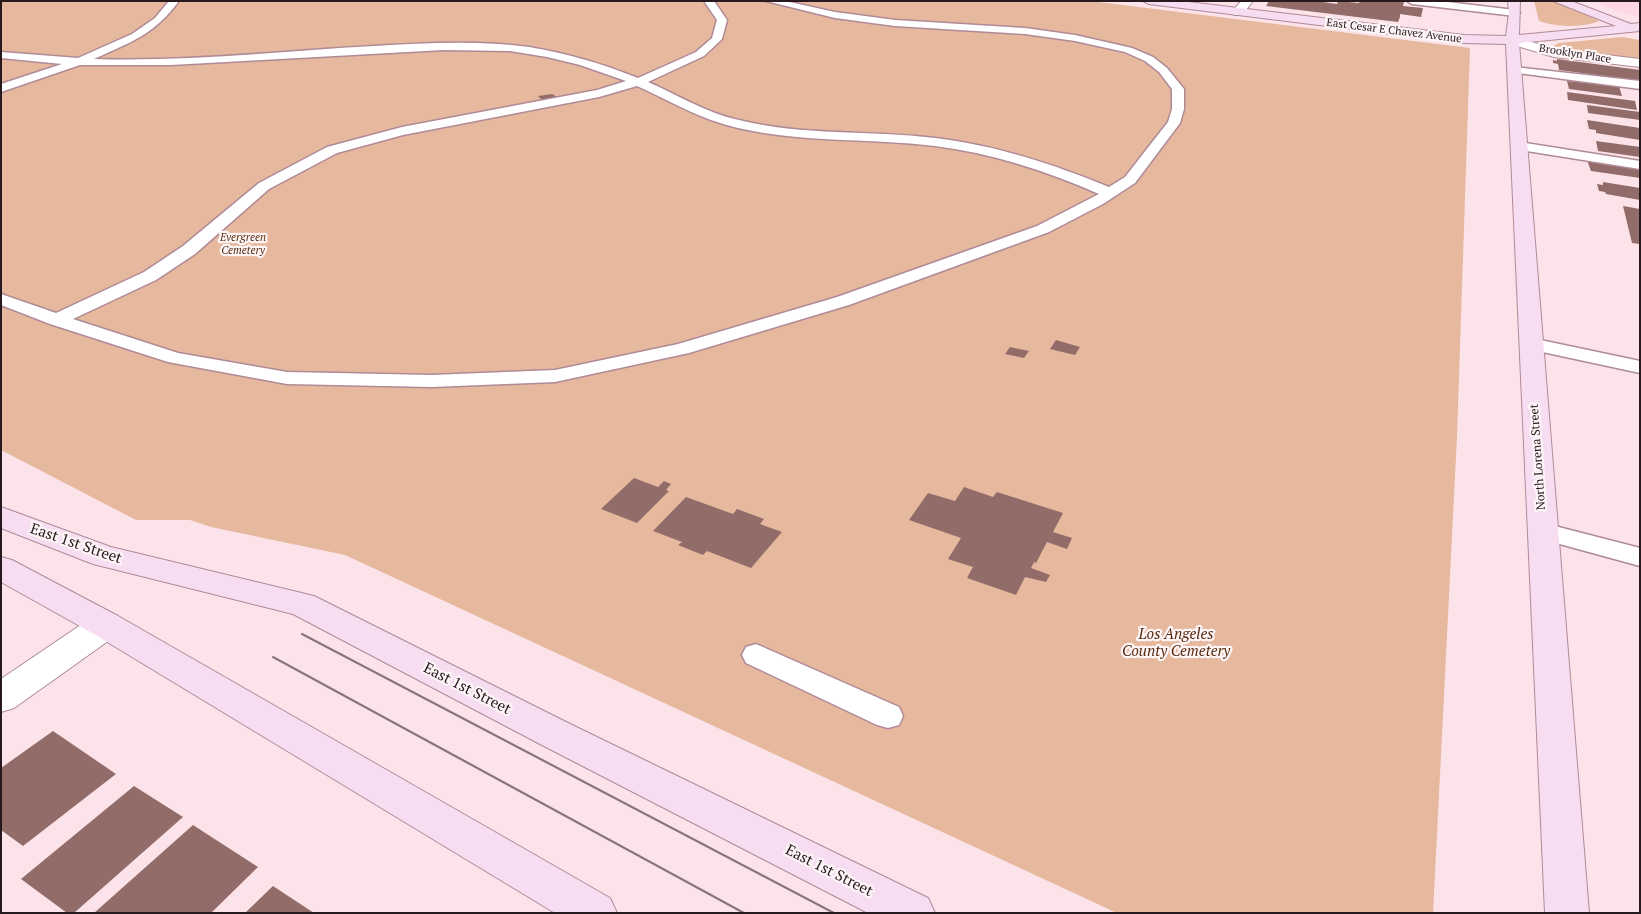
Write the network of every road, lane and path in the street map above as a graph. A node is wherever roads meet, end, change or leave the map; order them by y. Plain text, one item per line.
1 (174, 1) edge
2 (709, 1) edge
3 (771, 1) edge
4 (1150, 1) edge
5 (1247, 1) edge
6 (1412, 1) edge
7 (1559, 1) edge
8 (1580, 1) edge
9 (1514, 7) edge
10 (1238, 12) junction
11 (1638, 28) edge
12 (1512, 40) junction
13 (1, 55) edge
14 (79, 62) junction
15 (1640, 64) edge
16 (1514, 70) junction
17 (637, 82) junction
18 (1640, 85) edge
19 (1, 88) edge
20 (1519, 146) junction
21 (1640, 164) edge
22 (1110, 193) junction
23 (1, 299) edge
24 (57, 320) junction
25 (1531, 344) junction
26 (1640, 367) edge
27 (1, 517) edge
28 (1543, 531) junction
29 (1640, 557) edge
30 (1, 568) edge
31 (106, 625) junction
32 (756, 655) dead end
33 (1, 698) edge
34 (888, 716) dead end
35 (595, 913) edge
36 (913, 913) edge
37 (1566, 913) edge

1 - 14 lane
2 - 17 lane
3 - 22 lane
4 - 10 street, East Cesar E Chavez Avenue
5 - 10 street
6 - 9 lane
7 - 11 street
8 - 11 street
9 - 12 street, North Lorena Street
10 - 12 street, East Cesar E Chavez Avenue
11 - 12 street, East Cesar E Chavez Avenue
12 - 15 street, Brooklyn Place
12 - 16 street, North Lorena Street
13 - 14 lane
14 - 17 lane
14 - 19 lane
16 - 18 lane
16 - 20 street, North Lorena Street
17 - 22 lane
17 - 24 lane
20 - 21 lane
20 - 25 street, North Lorena Street
22 - 24 lane
23 - 24 lane
25 - 26 lane
25 - 28 street, North Lorena Street
27 - 36 street, East 1st Street
28 - 29 lane
28 - 37 street, North Lorena Street
30 - 31 street
31 - 33 street
31 - 35 street
32 - 34 lane

